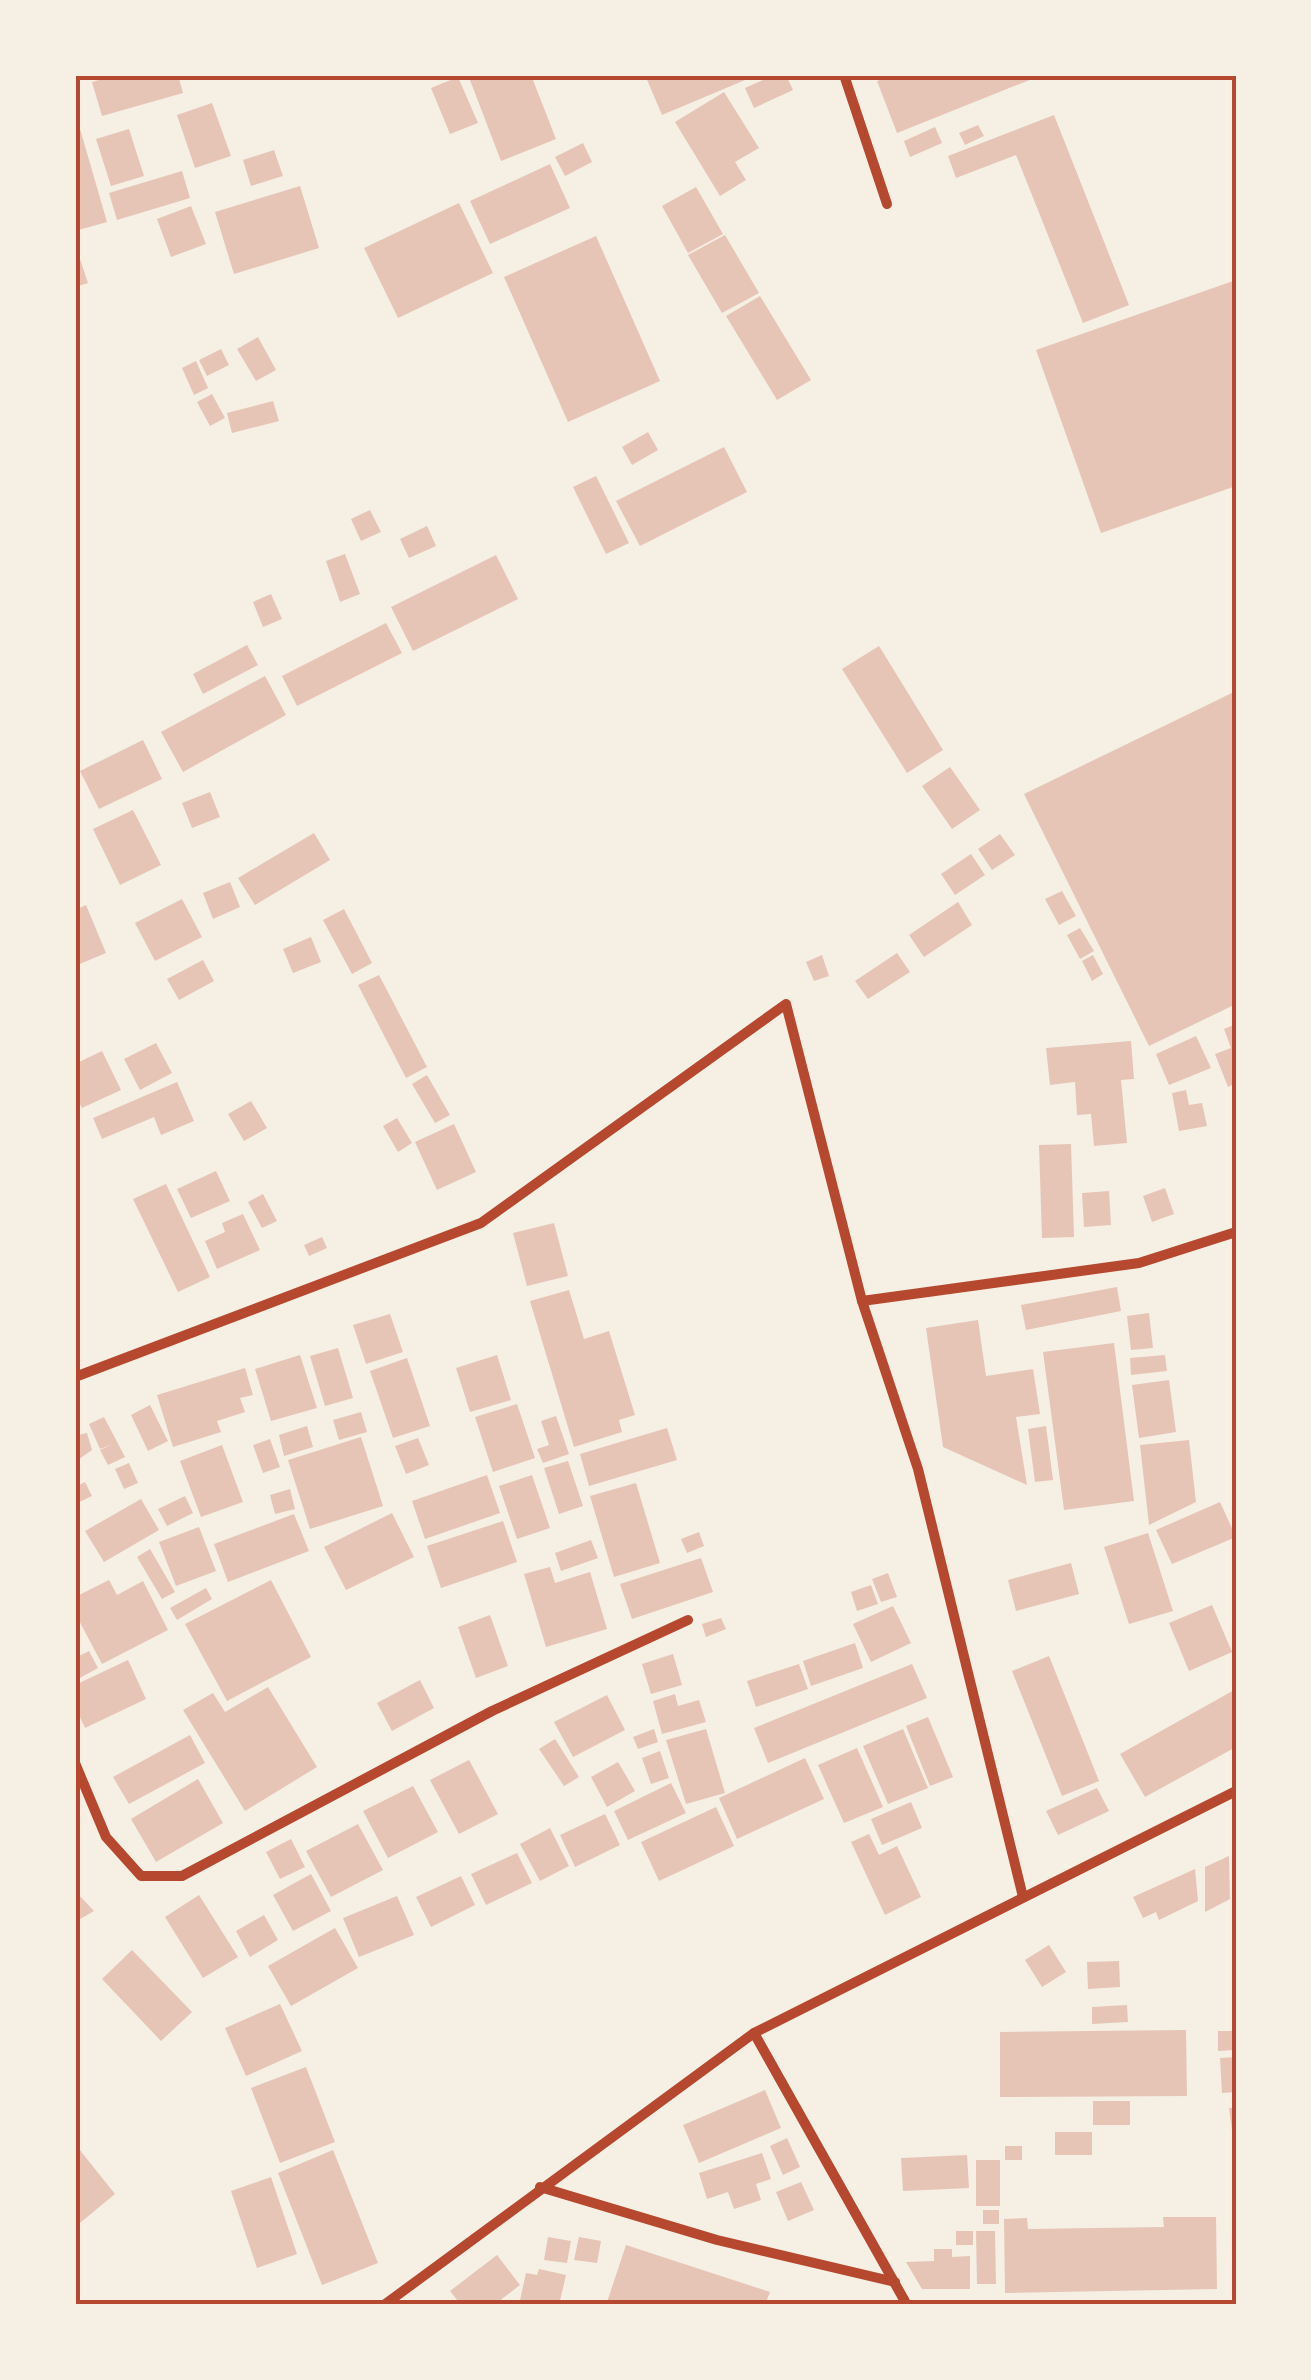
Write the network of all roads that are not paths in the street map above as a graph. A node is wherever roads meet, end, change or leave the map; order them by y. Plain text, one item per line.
1 (844, 75) edge
2 (887, 204) dead end
3 (1236, 1232) edge
4 (862, 1301) junction
5 (75, 1377) edge
6 (688, 1620) dead end
7 (75, 1763) edge
8 (1236, 1791) edge
9 (1023, 1896) junction
10 (754, 2033) junction
11 (540, 2188) junction
12 (894, 2282) junction
13 (384, 2305) edge
14 (907, 2305) edge

1 - 2 street
3 - 4 street
4 - 5 street
4 - 9 street
6 - 7 street
8 - 9 street
9 - 10 street
10 - 11 street
10 - 12 street
11 - 12 street
11 - 13 street
12 - 14 street

